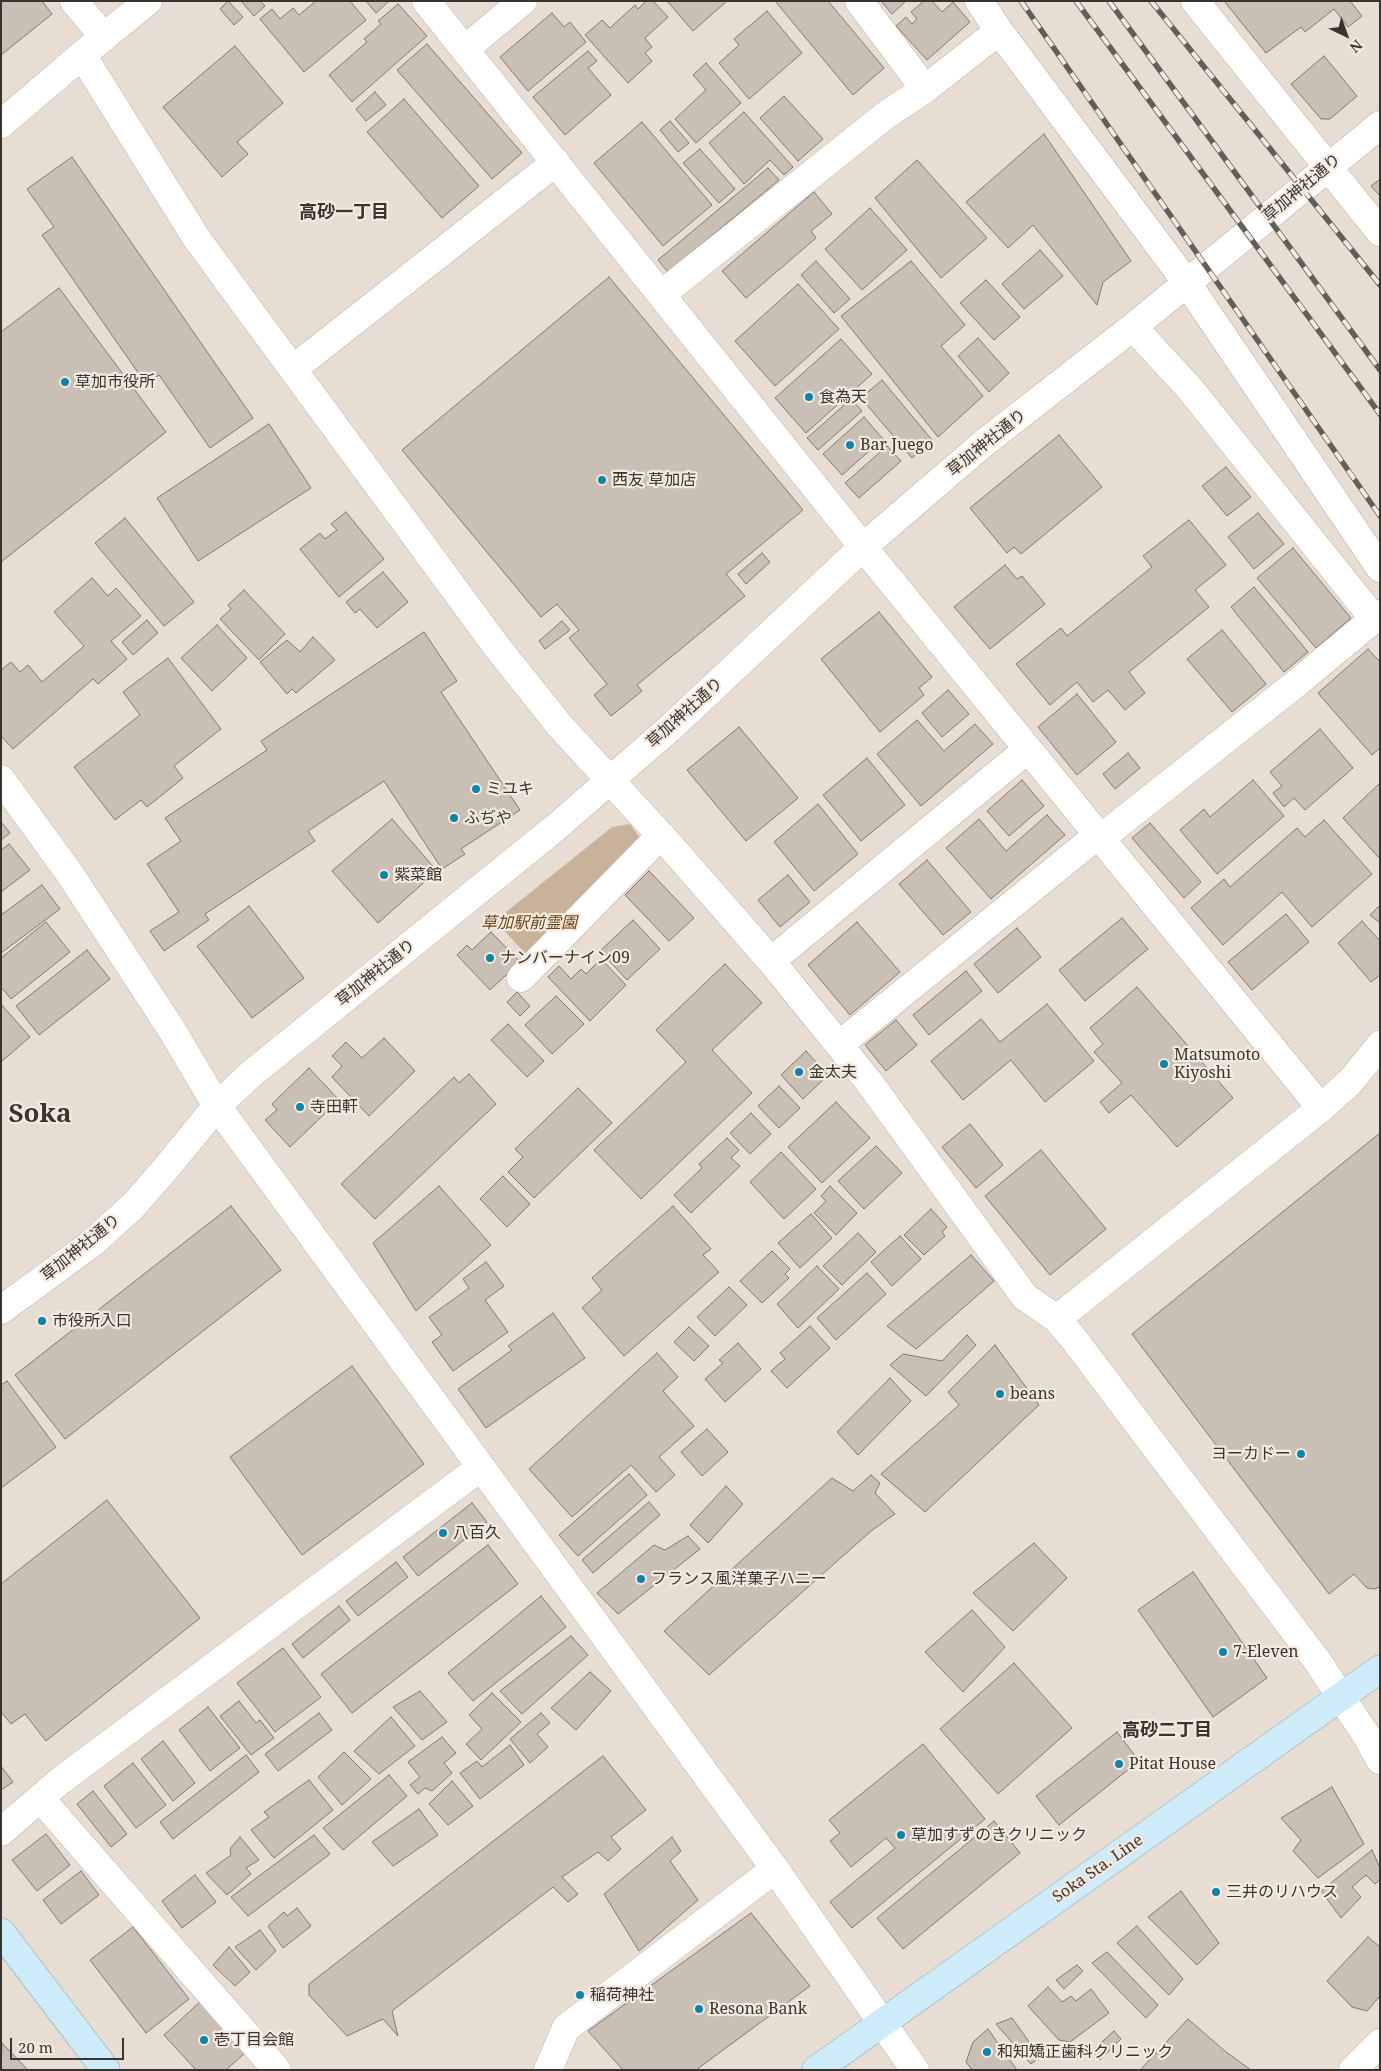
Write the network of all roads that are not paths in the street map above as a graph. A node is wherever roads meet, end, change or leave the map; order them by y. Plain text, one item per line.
1 (74, 1) edge
2 (148, 1) edge
3 (426, 1) edge
4 (523, 1) edge
5 (859, 1) edge
6 (979, 1) edge
7 (1195, 1) edge
8 (999, 31) junction
9 (104, 37) junction
10 (465, 49) junction
11 (82, 55) junction
12 (925, 89) junction
13 (1, 124) edge
14 (1380, 125) edge
15 (556, 162) junction
16 (1327, 167) junction
17 (1380, 232) edge
18 (1187, 283) junction
19 (662, 294) junction
20 (1133, 327) junction
21 (293, 369) junction
22 (863, 547) junction
23 (1380, 568) edge
24 (1377, 617) edge
25 (1028, 749) junction
26 (1, 778) edge
27 (610, 780) junction
28 (660, 835) junction
29 (1100, 836) junction
30 (771, 961) junction
31 (521, 978) dead end
32 (839, 1045) junction
33 (1380, 1045) edge
34 (217, 1106) junction
35 (1321, 1108) junction
36 (1, 1310) edge
37 (1057, 1318) junction
38 (481, 1467) junction
39 (1380, 1669) edge
40 (1341, 1696) junction
41 (1380, 1760) edge
42 (40, 1798) junction
43 (1, 1832) edge
44 (775, 1870) junction
45 (1, 1932) edge
46 (881, 2023) junction
47 (1380, 2043) edge
48 (550, 2069) edge
49 (106, 2070) edge
50 (277, 2070) edge
51 (816, 2070) edge
52 (915, 2070) edge
53 (1353, 2070) edge

1 - 9 street
2 - 9 street
3 - 10 street
4 - 10 street
5 - 12 street
6 - 8 street
7 - 16 street
8 - 12 street
8 - 18 street
9 - 11 street
10 - 15 street
11 - 13 street
11 - 21 street
12 - 19 street
14 - 16 street, 草加神社通り
15 - 19 street
15 - 21 street
16 - 17 street
16 - 18 street, 草加神社通り
18 - 20 street, 草加神社通り
18 - 23 street
19 - 22 street
20 - 22 street, 草加神社通り
20 - 24 street
21 - 27 street
22 - 25 street
22 - 27 street, 草加神社通り
24 - 29 street
25 - 29 street
25 - 30 street
26 - 34 street
27 - 28 street
27 - 34 street, 草加神社通り
28 - 30 street
28 - 31 street
29 - 32 street
29 - 35 street
30 - 32 street
32 - 37 street
33 - 35 street
34 - 36 street, 草加神社通り
34 - 38 street
35 - 37 street
37 - 40 street
38 - 42 street
38 - 44 street
39 - 40 main road, Soka Sta. Line
40 - 41 street
40 - 46 main road, Soka Sta. Line
42 - 43 street
42 - 50 street
44 - 46 street
44 - 48 street
45 - 49 main road
46 - 51 main road, Soka Sta. Line
46 - 52 street
47 - 53 street

